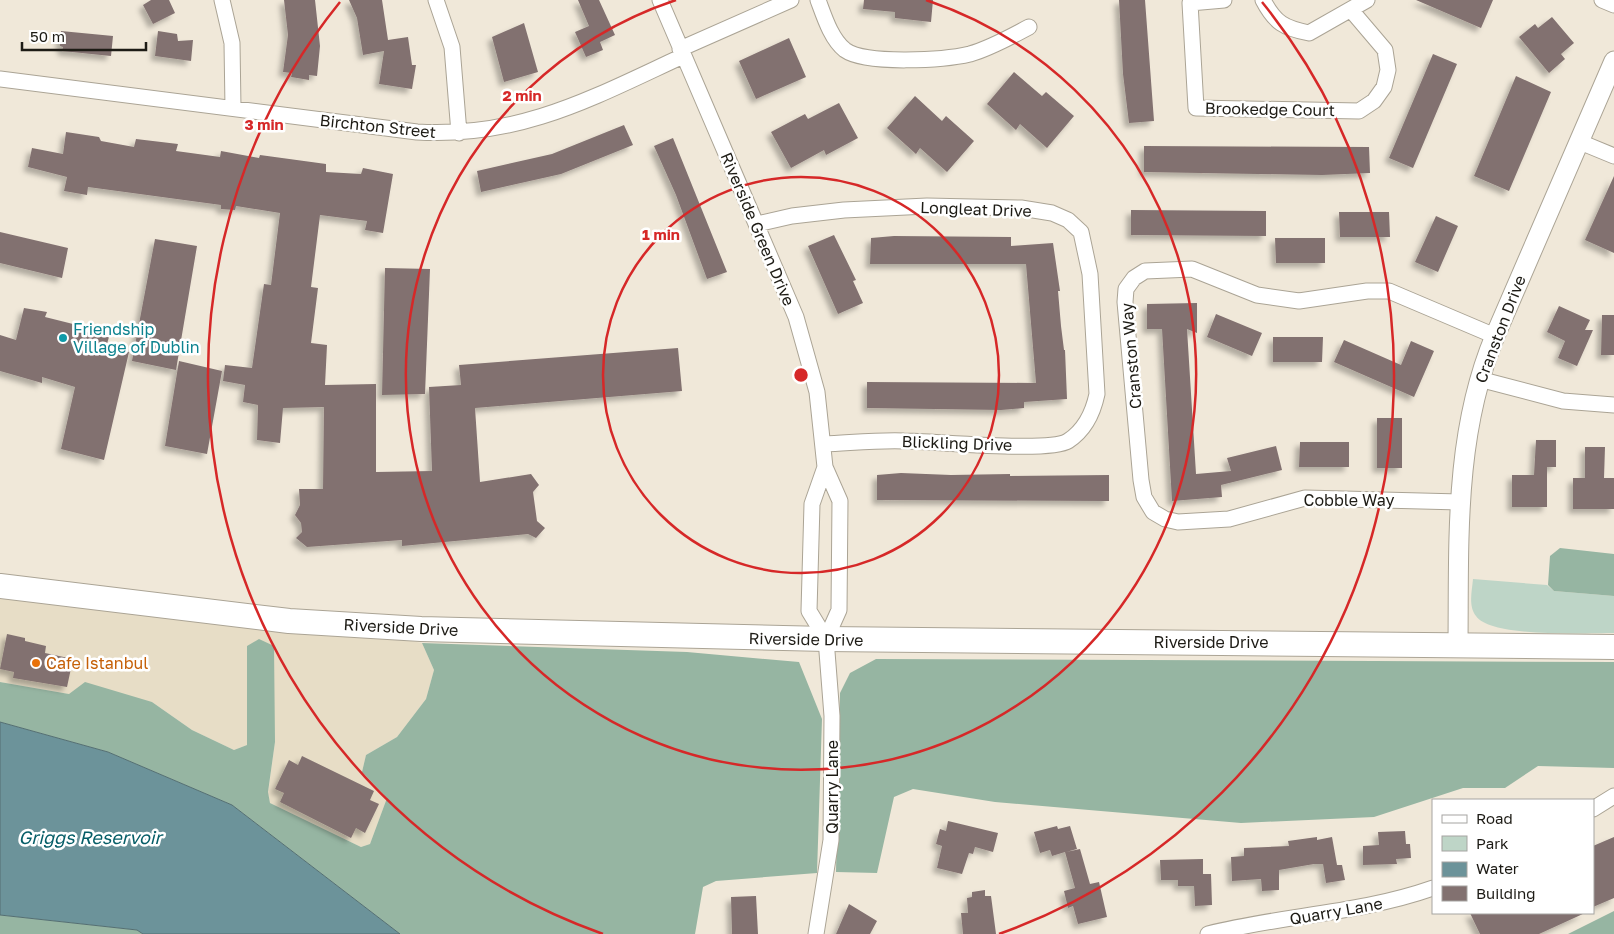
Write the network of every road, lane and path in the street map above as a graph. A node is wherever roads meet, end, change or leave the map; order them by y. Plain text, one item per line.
1 (222, 0) edge
2 (436, 0) edge
3 (660, 0) edge
4 (790, 0) edge
5 (818, 0) edge
6 (1224, 0) edge
7 (1263, 0) edge
8 (1367, 0) edge
9 (1602, 0) edge
10 (1614, 5) edge
11 (1351, 10) junction
12 (1029, 27) dead end
13 (682, 53) junction
14 (1614, 61) edge
15 (0, 79) edge
16 (233, 108) junction
17 (459, 133) junction
18 (1580, 142) junction
19 (1614, 156) edge
20 (758, 224) junction
21 (1495, 336) junction
22 (1479, 379) junction
23 (1614, 406) edge
24 (1084, 426) joint
25 (824, 444) junction
26 (826, 468) junction
27 (1460, 502) junction
28 (1152, 512) joint
29 (0, 586) edge
30 (826, 640) junction
31 (1458, 644) junction
32 (1614, 647) edge
33 (1614, 796) edge
34 (1594, 808) edge
35 (1432, 888) edge
36 (816, 934) edge
37 (1208, 934) edge

1 - 16 street
2 - 17 street
3 - 13 street, Riverside Green Drive
4 - 13 street, Birchton Street
5 - 12 street
6 - 11 street, Brookedge Court
7 - 11 street
8 - 11 street
9 - 10 street
13 - 17 street, Birchton Street
13 - 20 street, Riverside Green Drive
14 - 18 street, Cranston Drive
15 - 16 street, Birchton Street
16 - 17 street, Birchton Street
18 - 19 street
18 - 21 street, Cranston Drive
20 - 24 street, Longleat Drive
20 - 25 street, Riverside Green Drive
21 - 22 street, Cranston Drive
21 - 28 street, Cranston Way
22 - 23 street
22 - 27 street, Cranston Drive
24 - 25 street, Blickling Drive
25 - 26 street, Riverside Green Drive
26 - 30 street, Riverside Green Drive
26 - 30 street, Riverside Green Drive
27 - 28 street, Cobble Way
27 - 31 street, Cranston Drive
29 - 30 main road, Riverside Drive
30 - 31 main road, Riverside Drive
30 - 36 street, Quarry Lane
31 - 32 main road, Riverside Drive
33 - 34 street
35 - 37 street, Quarry Lane

